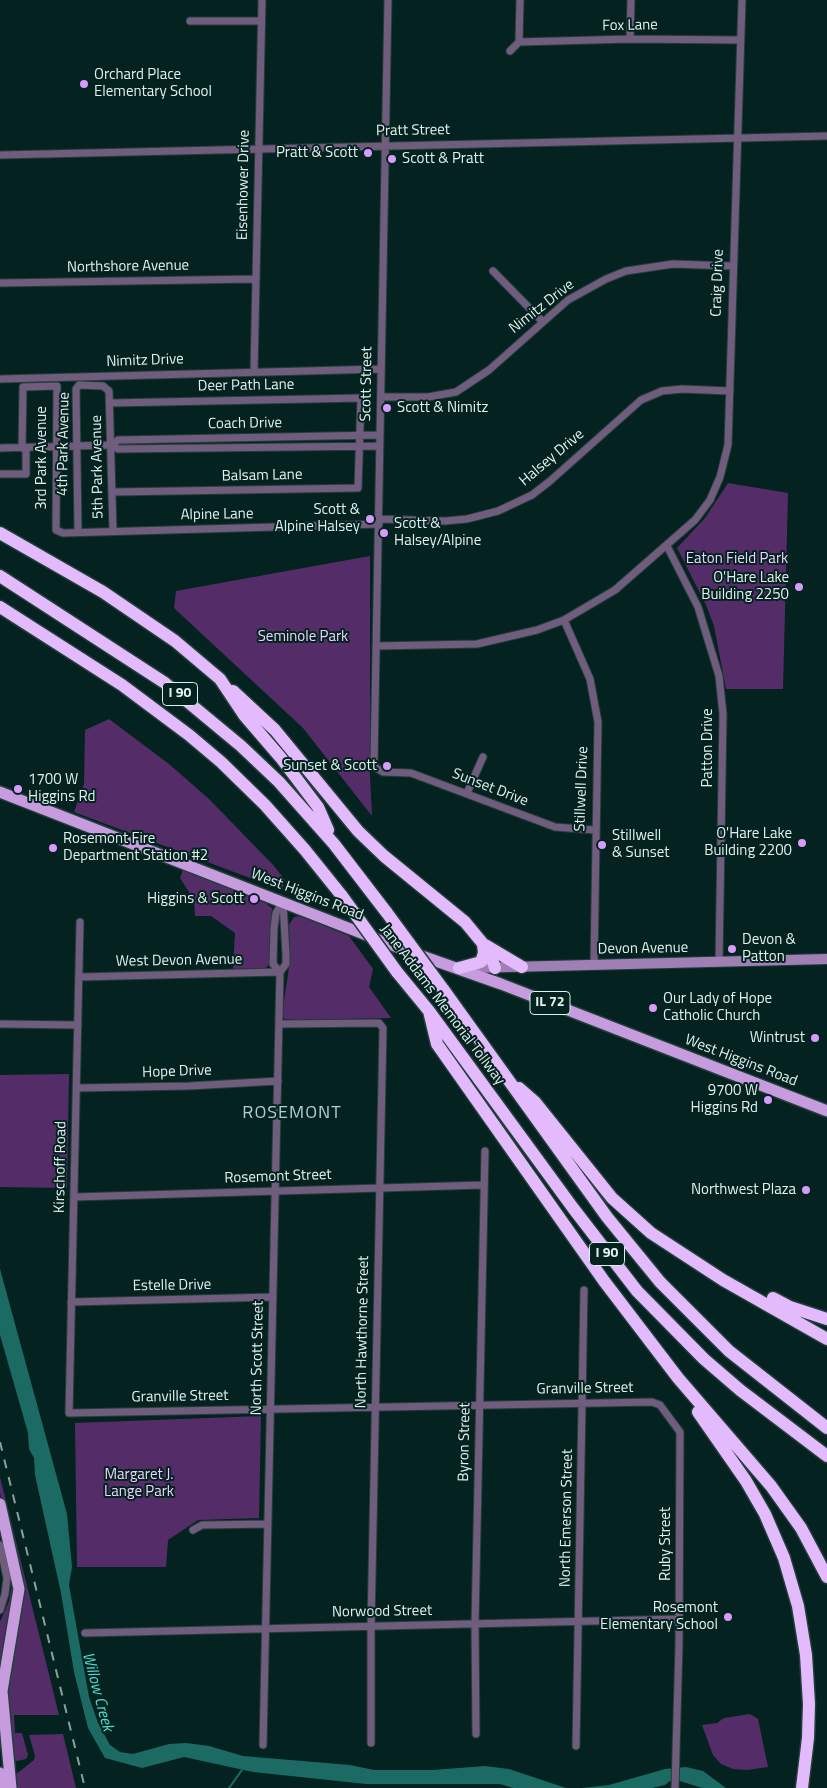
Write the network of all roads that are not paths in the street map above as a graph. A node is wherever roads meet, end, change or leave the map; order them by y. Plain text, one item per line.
1 (262, 0) edge
2 (388, 0) edge
3 (520, 0) edge
4 (631, 0) edge
5 (742, 0) edge
6 (190, 21) dead end
7 (261, 21) junction
8 (630, 39) junction
9 (740, 40) junction
10 (519, 42) junction
11 (510, 51) dead end
12 (827, 136) edge
13 (737, 140) junction
14 (386, 145) junction
15 (258, 148) junction
16 (0, 155) edge
17 (732, 266) junction
18 (493, 271) dead end
19 (256, 279) junction
20 (0, 283) edge
21 (542, 321) junction
22 (382, 370) junction
23 (254, 372) junction
24 (0, 379) edge
25 (730, 391) junction
26 (381, 397) junction
27 (110, 403) junction
28 (362, 435) junction
29 (380, 435) junction
30 (112, 446) junction
31 (361, 446) junction
32 (380, 446) junction
33 (77, 447) junction
34 (0, 448) edge
35 (24, 448) junction
36 (56, 448) junction
37 (0, 474) edge
38 (113, 492) junction
39 (379, 522) junction
40 (56, 530) joint
41 (113, 531) junction
42 (78, 532) junction
43 (0, 533) edge
44 (667, 546) junction
45 (0, 576) edge
46 (0, 606) edge
47 (564, 620) junction
48 (376, 646) junction
49 (220, 679) junction
50 (483, 757) dead end
51 (376, 768) joint
52 (0, 792) edge
53 (468, 793) junction
54 (595, 830) junction
55 (334, 844) junction
56 (283, 902) junction
57 (80, 922) dead end
58 (482, 944) junction
59 (827, 960) edge
60 (718, 962) junction
61 (594, 964) junction
62 (522, 967) junction
63 (459, 968) junction
64 (495, 968) junction
65 (280, 972) junction
66 (79, 977) junction
67 (498, 983) junction
68 (429, 1011) junction
69 (0, 1024) edge
70 (280, 1024) junction
71 (78, 1025) junction
72 (505, 1077) junction
73 (278, 1081) junction
74 (76, 1088) junction
75 (827, 1111) edge
76 (485, 1151) dead end
77 (483, 1185) junction
78 (380, 1188) junction
79 (276, 1191) junction
80 (74, 1197) junction
81 (693, 1262) junction
82 (584, 1290) dead end
83 (273, 1297) junction
84 (71, 1302) junction
85 (827, 1319) edge
86 (827, 1339) edge
87 (678, 1378) junction
88 (652, 1402) joint
89 (583, 1403) junction
90 (480, 1405) junction
91 (376, 1407) junction
92 (270, 1409) junction
93 (69, 1413) joint
94 (827, 1428) edge
95 (827, 1456) edge
96 (0, 1504) edge
97 (268, 1524) junction
98 (193, 1530) dead end
99 (0, 1545) edge
100 (827, 1576) edge
101 (0, 1610) edge
102 (680, 1619) junction
103 (578, 1621) junction
104 (475, 1624) junction
105 (371, 1626) junction
106 (267, 1628) junction
107 (85, 1633) dead end
108 (476, 1734) dead end
109 (371, 1743) dead end
110 (263, 1745) dead end
111 (576, 1746) dead end
112 (0, 1773) edge
113 (675, 1786) edge
114 (3, 1788) edge
115 (11, 1788) edge
116 (802, 1788) edge

1 - 7 street, Eisenhower Drive
2 - 14 street, Scott Street
3 - 10 street
4 - 8 street
5 - 9 street, Craig Drive
6 - 7 street
7 - 15 street, Eisenhower Drive
8 - 9 street, Fox Lane
8 - 10 street, Fox Lane
9 - 13 street, Craig Drive
10 - 11 street
12 - 13 street, Pratt Street
13 - 14 street, Pratt Street
13 - 17 street, Craig Drive
14 - 15 street, Pratt Street
14 - 22 street, Scott Street
15 - 16 street, Pratt Street
15 - 19 street, Eisenhower Drive
17 - 21 street, Nimitz Drive
17 - 25 street, Craig Drive
18 - 21 street
19 - 20 street, Northshore Avenue
19 - 23 street, Eisenhower Drive
21 - 26 street, Nimitz Drive
22 - 23 street, Nimitz Drive
22 - 26 street, Scott Street
23 - 24 street, Nimitz Drive
25 - 39 street, Halsey Drive
25 - 44 street, Craig Drive
26 - 29 street, Scott Street
27 - 28 street, Deer Path Lane
27 - 30 street, 5th Park Avenue
27 - 33 street, 4th Park Avenue
28 - 29 street, Coach Drive
28 - 30 street, Coach Drive
28 - 31 street, Balsam Lane
29 - 32 street, Scott Street
30 - 31 street, Coach Drive
30 - 33 street, Coach Drive
30 - 38 street, 5th Park Avenue
31 - 32 street, Coach Drive
31 - 38 street, Balsam Lane
32 - 39 street, Scott Street
33 - 36 street, Coach Drive
33 - 42 street, 4th Park Avenue
34 - 35 street, Coach Drive
35 - 36 street, Coach Drive
35 - 36 street, 3rd Park Avenue
35 - 37 street
36 - 40 street, 3rd Park Avenue
38 - 41 street, 5th Park Avenue
39 - 41 street, Alpine Lane
39 - 48 street, Scott Street
40 - 42 street, Alpine Lane
41 - 42 street, Alpine Lane
43 - 49 highway, Jane Addams Memorial Tollway / I 90
44 - 47 street, Craig Drive
44 - 60 street, Patton Drive
45 - 55 highway, Jane Addams Memorial Tollway / I 90
46 - 68 highway, Jane Addams Memorial Tollway / I 90, bridge
47 - 48 street, Craig Drive
47 - 54 street, Stillwell Drive
48 - 51 street, Scott Street
49 - 55 highway, Jane Addams Memorial Tollway / I 90
49 - 58 highway
50 - 53 street
51 - 53 street, Sunset Drive
52 - 56 main road, West Higgins Road / IL 72
53 - 54 street, Sunset Drive
54 - 61 street, Stillwell Drive
55 - 72 highway, Jane Addams Memorial Tollway / I 90, bridge
56 - 63 main road, West Higgins Road / IL 72
56 - 65 street, North Scott Street
56 - 65 street, North Scott Street
57 - 66 street, Kirschoff Road
58 - 62 highway
58 - 63 highway
58 - 64 highway
59 - 60 main road, Devon Avenue
60 - 61 main road, Devon Avenue
61 - 62 main road, Devon Avenue
62 - 64 main road, Devon Avenue
63 - 64 main road, Devon Avenue
63 - 67 main road, West Higgins Road / IL 72
64 - 67 main road
65 - 66 street, West Devon Avenue
65 - 70 street, North Scott Street
66 - 71 street, Kirschoff Road
67 - 75 main road, West Higgins Road / IL 72
68 - 87 highway
68 - 95 highway, Jane Addams Memorial Tollway / I 90
69 - 71 street
70 - 73 street, North Scott Street
70 - 78 street, North Hawthorne Street
71 - 74 street, Kirschoff Road
72 - 81 highway
72 - 94 highway, Jane Addams Memorial Tollway / I 90
73 - 74 street, Hope Drive
73 - 79 street, North Scott Street
74 - 80 street, Kirschoff Road
76 - 77 street, Byron Street
77 - 78 street, Rosemont Street
77 - 90 street, Byron Street
78 - 79 street, Rosemont Street
78 - 91 street, North Hawthorne Street
79 - 80 street, Rosemont Street
79 - 83 street, North Scott Street
80 - 84 street, Kirschoff Road
81 - 85 highway
81 - 86 highway
82 - 89 street, North Emerson Street
83 - 84 street, Estelle Drive
83 - 92 street, North Scott Street
84 - 93 street, Kirschoff Road
87 - 100 highway
87 - 116 highway
88 - 89 street, Granville Street
88 - 102 street, Ruby Street
89 - 90 street, Granville Street
89 - 103 street, North Emerson Street
90 - 91 street, Granville Street
90 - 104 street, Byron Street
91 - 92 street, Granville Street
91 - 105 street, North Hawthorne Street
92 - 93 street, Granville Street
92 - 97 street, North Scott Street
96 - 115 main road
97 - 98 street
97 - 106 street, North Scott Street
99 - 101 street
102 - 103 street, Norwood Street
102 - 113 street, Ruby Street
103 - 104 street, Norwood Street
103 - 111 street, North Emerson Street
104 - 105 street, Norwood Street
104 - 108 street, Byron Street
105 - 106 street, Norwood Street
105 - 109 street, North Hawthorne Street
106 - 107 street, Norwood Street
106 - 110 street, North Scott Street
112 - 114 main road

